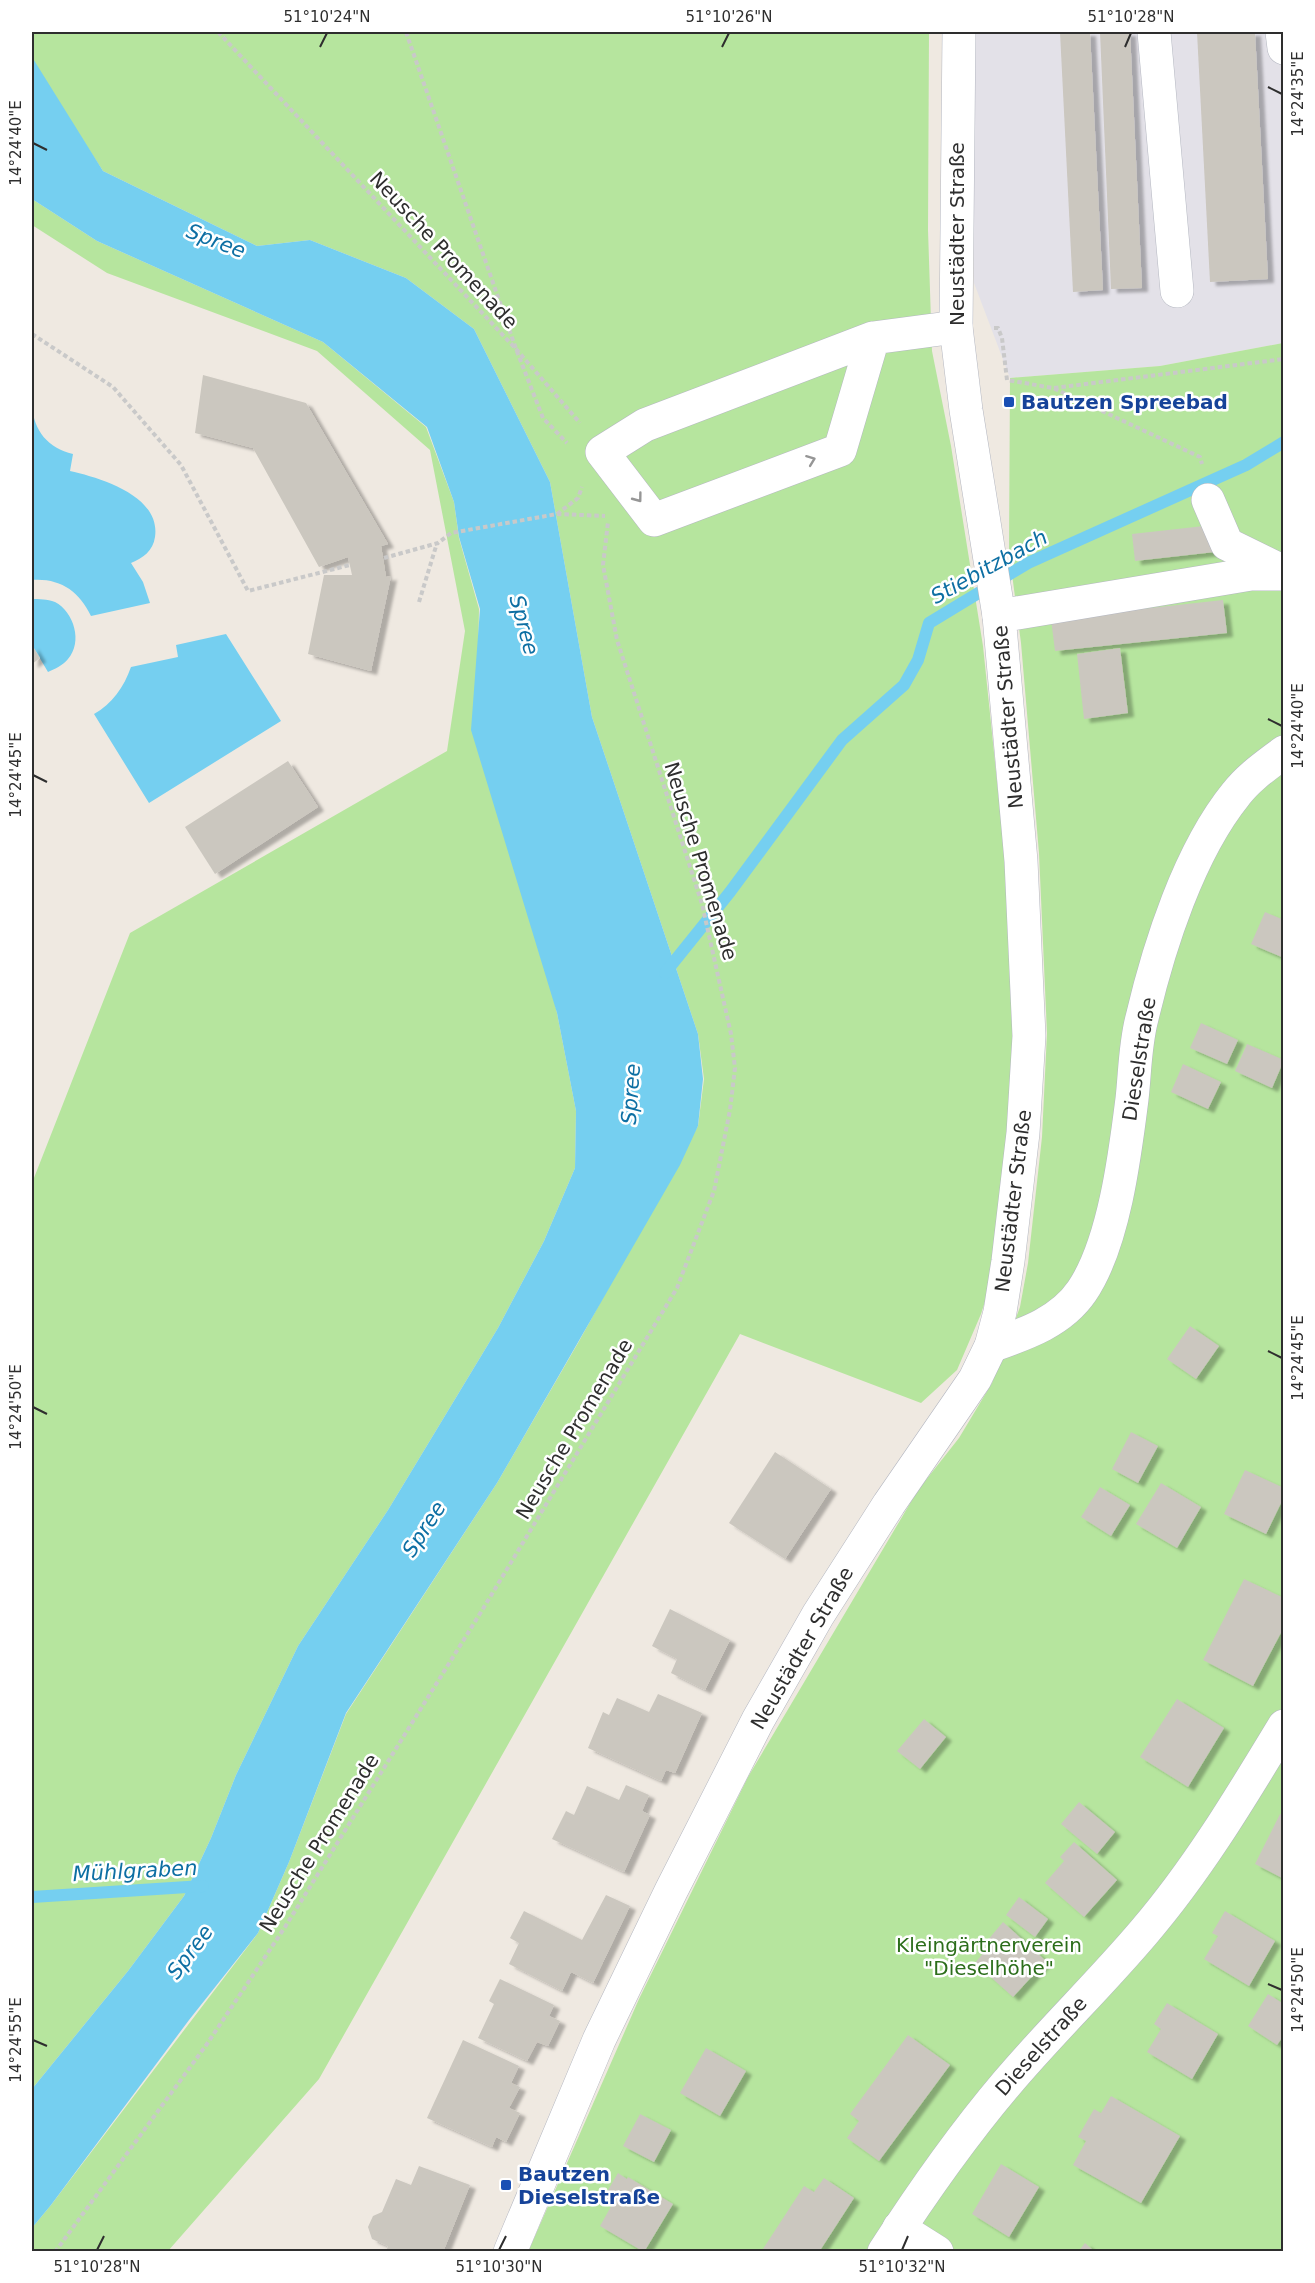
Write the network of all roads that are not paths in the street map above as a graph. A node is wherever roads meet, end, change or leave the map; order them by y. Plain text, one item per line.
1 (958, 32) edge
2 (1154, 32) edge
3 (1282, 32) edge
4 (1284, 48) edge
5 (1177, 291) dead end
6 (956, 327) junction
7 (873, 338) junction
8 (1208, 500) dead end
9 (1284, 573) edge
10 (999, 611) junction
11 (1284, 752) edge
12 (991, 1346) junction
13 (1284, 1726) edge
14 (892, 2240) edge
15 (512, 2251) edge
16 (937, 2252) edge

1 - 6 street, Neustädter Straße
2 - 5 street
3 - 4 street
6 - 7 street
6 - 10 street, Neustädter Straße
7 -> 7 street
8 - 9 street
9 - 10 street
10 - 12 street, Neustädter Straße
11 - 12 street, Dieselstraße
12 - 15 street, Neustädter Straße
13 - 14 street, Dieselstraße
14 - 16 street

